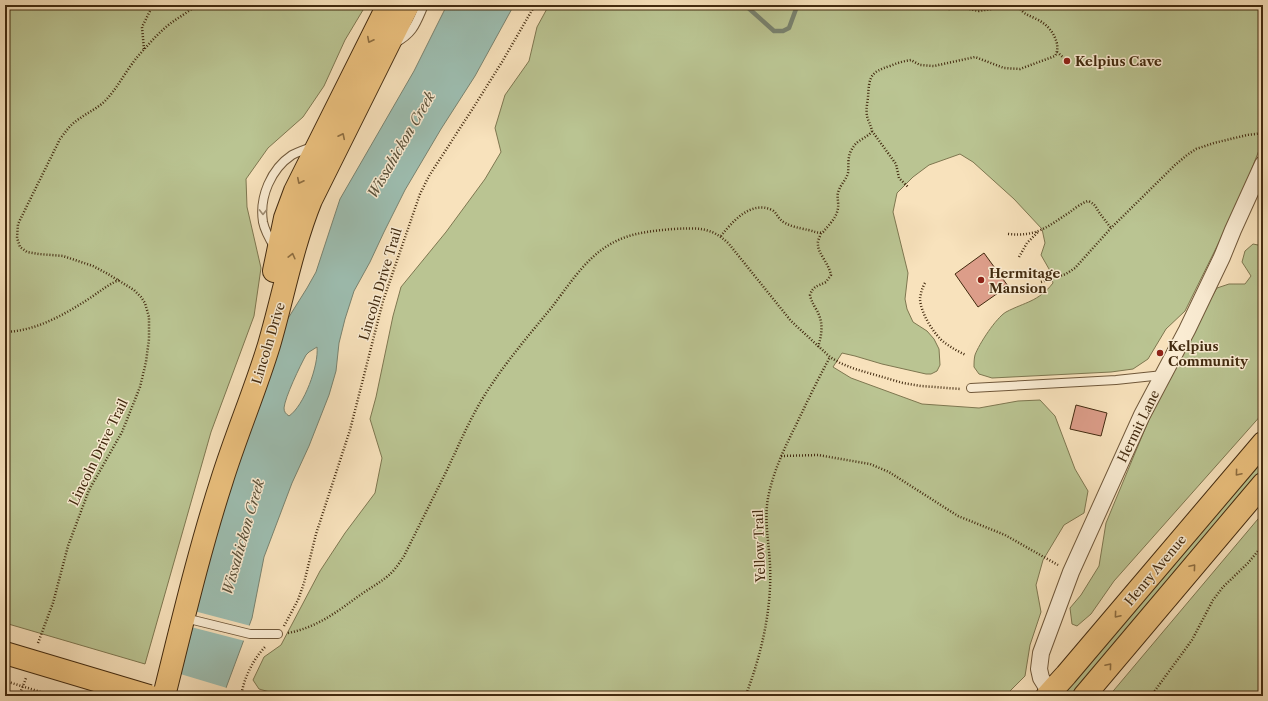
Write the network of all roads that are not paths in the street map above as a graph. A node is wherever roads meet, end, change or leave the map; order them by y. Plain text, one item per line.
1 (388, 5) edge
2 (408, 5) edge
3 (424, 5) edge
4 (387, 47) junction
5 (1263, 164) edge
6 (1163, 375) junction
7 (971, 388) road end
8 (1263, 443) edge
9 (1263, 484) edge
10 (188, 618) junction
11 (278, 634) road end
12 (5, 653) edge
13 (1050, 694) edge
14 (149, 696) edge
15 (164, 696) edge
16 (1084, 696) edge

1 -> 14 main road, Lincoln Drive
2 - 4 main road, Lincoln Drive
3 - 4 lane
10 -> 4 main road, Lincoln Drive
5 - 6 street, Hermit Lane
6 - 7 lane
6 - 13 street, Hermit Lane
8 -> 13 main road, Henry Avenue
16 -> 9 main road, Henry Avenue
10 - 11 lane
10 - 15 main road, Lincoln Drive
12 - 14 main road, bridge

